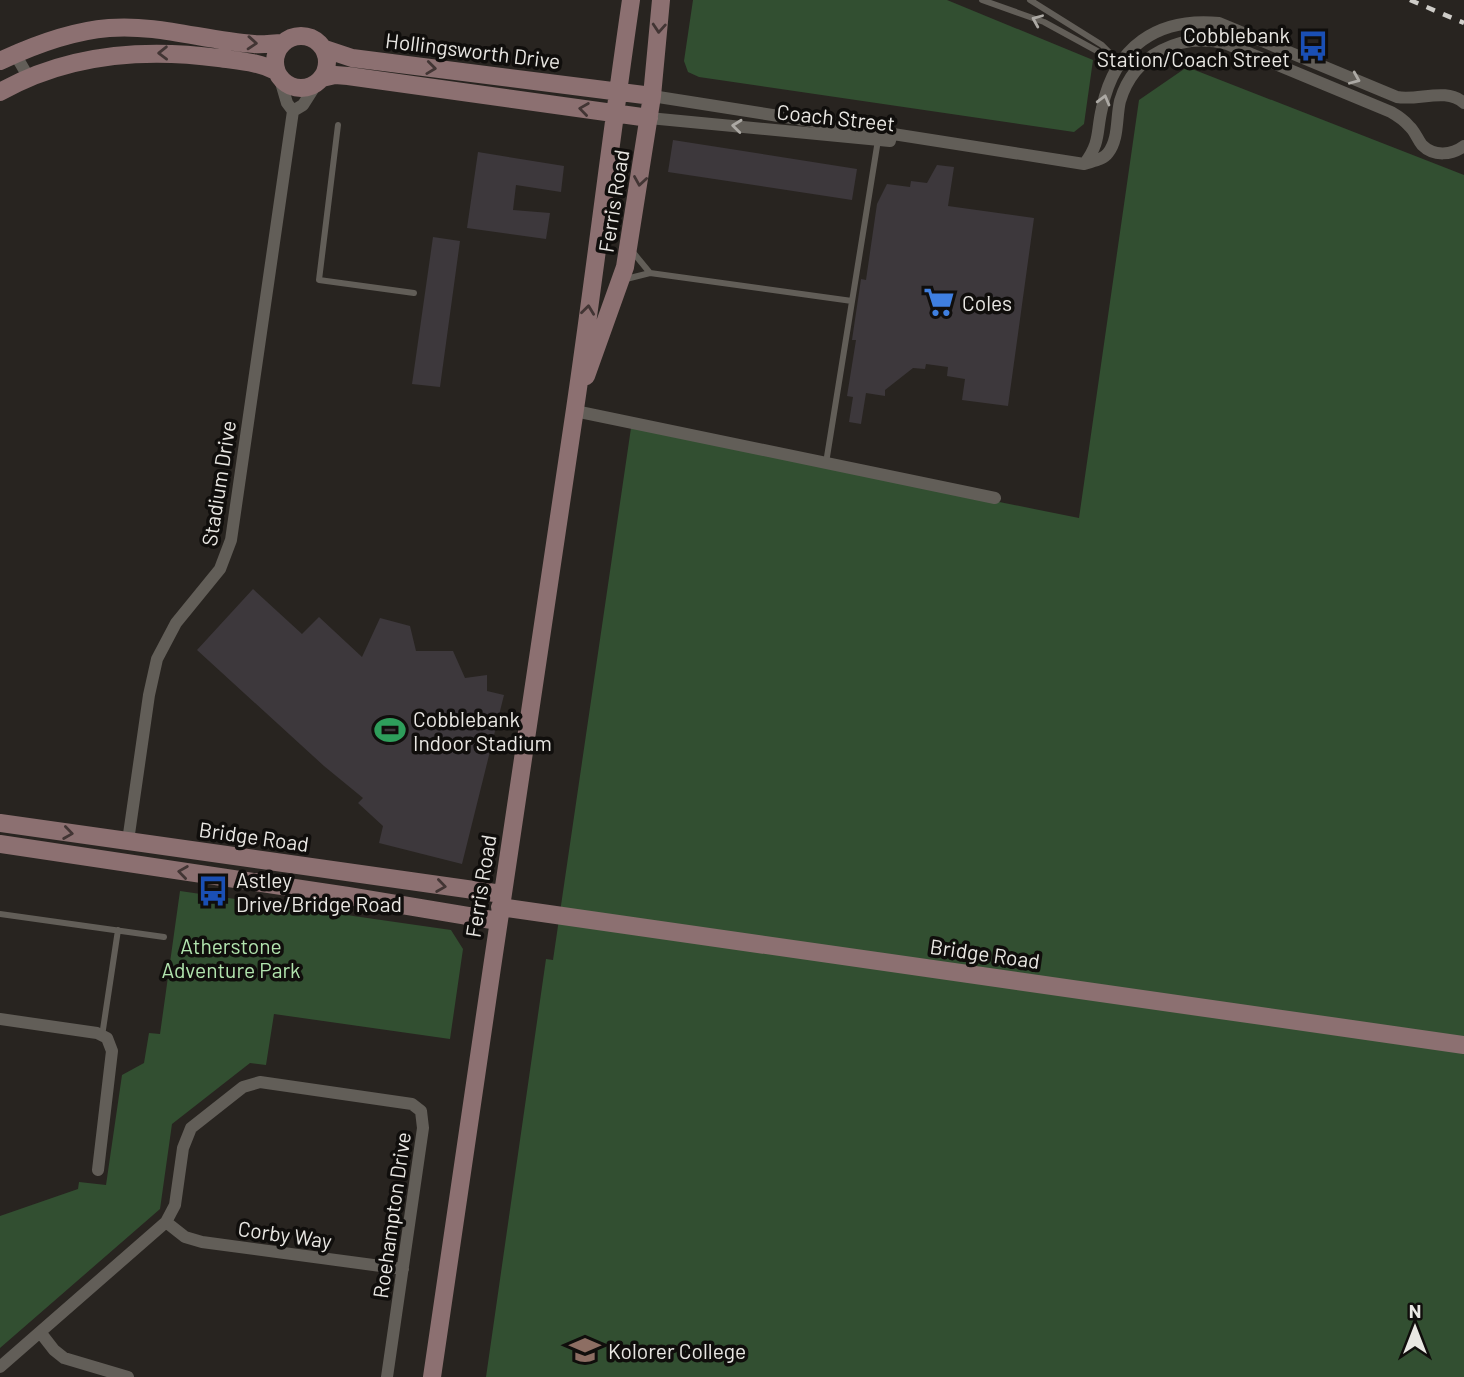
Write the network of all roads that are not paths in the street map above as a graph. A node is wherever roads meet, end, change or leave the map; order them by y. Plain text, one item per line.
1 (631, 0) edge
2 (661, 0) edge
3 (982, 0) edge
4 (1030, 0) edge
5 (282, 43) junction
6 (325, 49) junction
7 (8, 58) edge
8 (1119, 62) junction
9 (1133, 74) junction
10 (278, 75) junction
11 (29, 78) junction
12 (319, 80) junction
13 (0, 92) edge
14 (618, 92) junction
15 (652, 96) junction
16 (1464, 103) edge
17 (293, 111) junction
18 (614, 113) junction
19 (649, 118) junction
20 (338, 125) dead end
21 (879, 136) junction
22 (1464, 146) edge
23 (1084, 164) junction
24 (629, 246) junction
25 (650, 273) junction
26 (621, 280) junction
27 (414, 293) dead end
28 (852, 301) junction
29 (575, 406) junction
30 (826, 463) junction
31 (995, 498) dead end
32 (0, 823) edge
33 (128, 842) junction
34 (0, 844) edge
35 (500, 907) junction
36 (0, 914) edge
37 (118, 930) junction
38 (164, 937) dead end
39 (0, 1019) edge
40 (102, 1036) junction
41 (1464, 1045) edge
42 (98, 1170) dead end
43 (166, 1222) junction
44 (403, 1269) junction
45 (40, 1332) junction
46 (0, 1367) edge
47 (128, 1377) edge
48 (387, 1377) edge
49 (432, 1377) edge

1 - 14 street, Ferris Road
2 -> 15 street, Ferris Road
8 -> 3 lane
4 - 8 lane
5 - 6 street
7 -> 5 street
5 - 10 street
6 - 12 street
6 -> 14 street, Hollingsworth Drive
7 - 11 street
8 - 9 street
8 -> 16 street
23 -> 8 street
9 - 22 street
9 - 23 street
10 -> 11 street
10 - 12 street
10 - 17 street
11 - 13 street
12 - 17 street
18 -> 12 street, Hollingsworth Drive
14 - 15 street, Hollingsworth Drive
14 - 18 street, Ferris Road
15 - 19 street, Ferris Road
15 - 21 street, Coach Street
17 - 33 street, Stadium Drive
18 - 19 street, Hollingsworth Drive
29 -> 18 street, Ferris Road
21 -> 19 street, Coach Street
19 -> 24 street, Ferris Road
20 - 27 lane
21 - 23 street, Coach Street
21 - 28 lane
24 - 25 lane
24 - 26 street, Ferris Road
25 - 26 lane
25 - 28 lane
26 - 29 street, Ferris Road
28 - 30 lane
29 - 30 street
29 - 35 street, Ferris Road
30 - 31 street
32 -> 33 street, Bridge Road
33 -> 35 street, Bridge Road
35 -> 34 street, Bridge Road
35 - 41 street, Bridge Road
35 - 49 street, Ferris Road
36 - 37 lane
37 - 38 lane
37 - 40 lane
39 - 40 street
40 - 42 street
43 - 44 street, Corby Way
43 - 44 street, Roehampton Drive
43 - 45 street, Roehampton Drive
44 - 48 street, Roehampton Drive
45 - 46 street, Roehampton Drive
45 - 47 street

